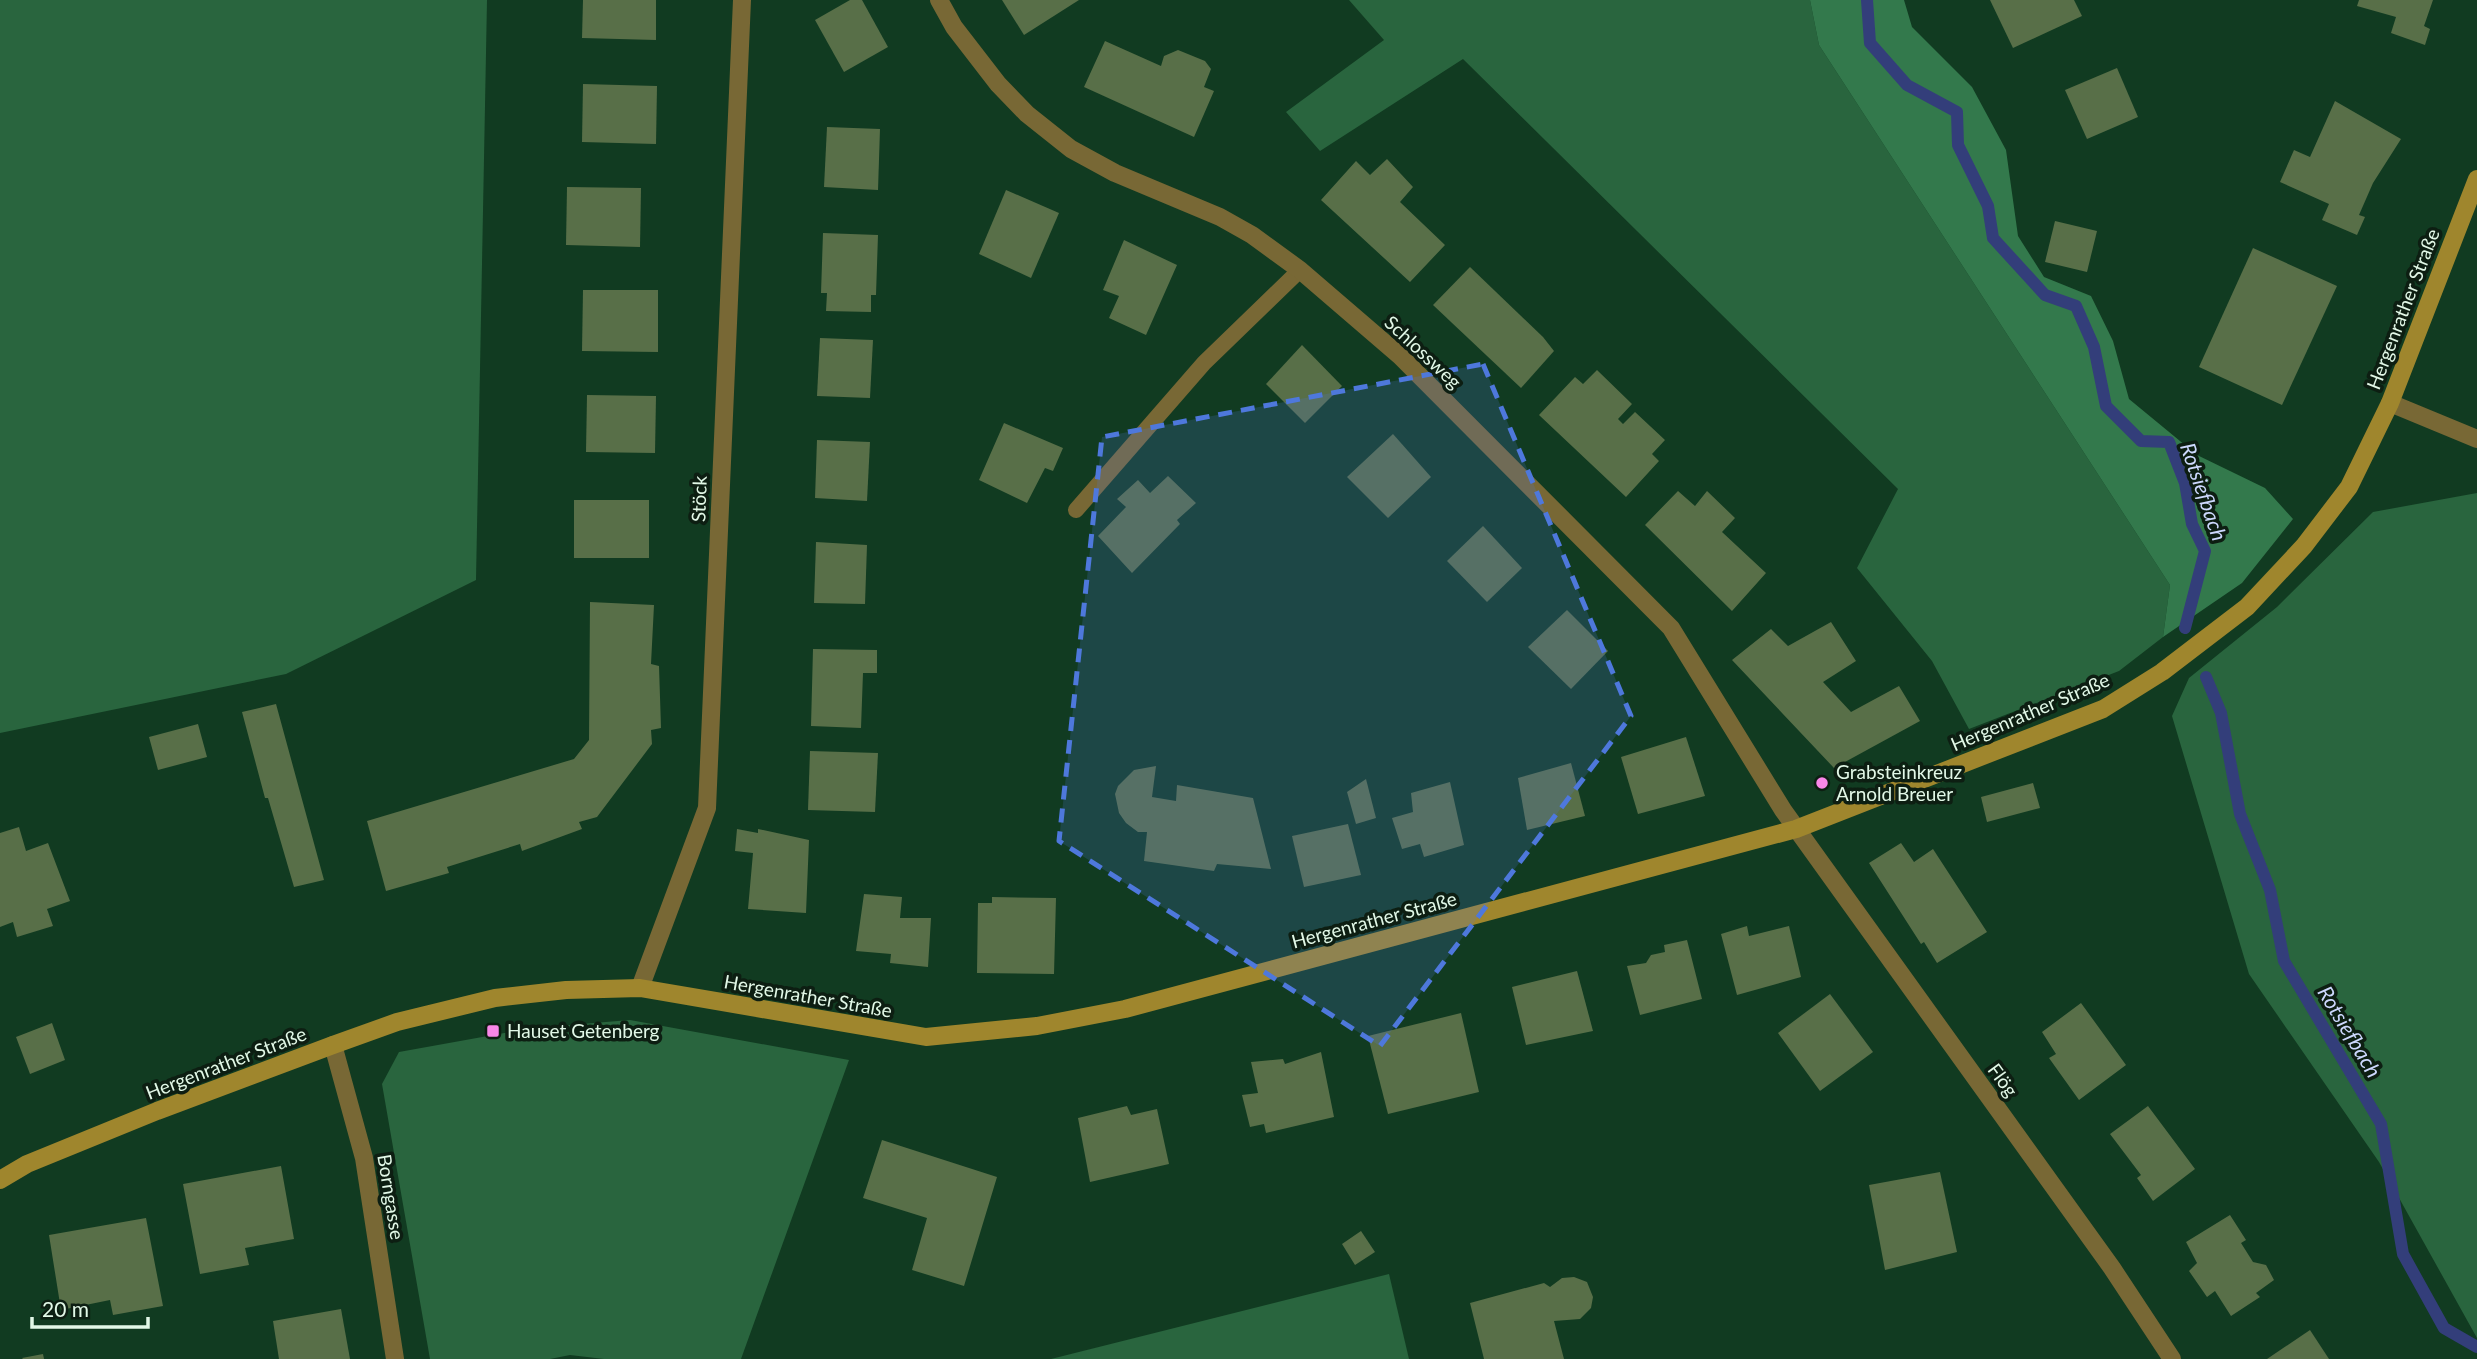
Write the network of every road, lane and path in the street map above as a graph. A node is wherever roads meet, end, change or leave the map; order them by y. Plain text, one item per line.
1 (742, 0) edge
2 (939, 0) edge
3 (2477, 179) edge
4 (1300, 271) junction
5 (2389, 403) junction
6 (2477, 439) edge
7 (1076, 510) dead end
8 (1796, 829) junction
9 (640, 988) junction
10 (333, 1045) junction
11 (0, 1180) edge
12 (395, 1359) edge
13 (2172, 1359) edge

1 - 9 street, Stöck
2 - 4 street, Schlossweg
3 - 5 street, Hergenrather Straße
4 - 7 lane
4 - 8 street, Schlossweg
5 - 6 street
5 - 8 street, Hergenrather Straße
8 - 9 street, Hergenrather Straße
8 - 13 street, Flög
9 - 10 street, Hergenrather Straße
10 - 11 street, Hergenrather Straße
10 - 12 street, Borngasse

